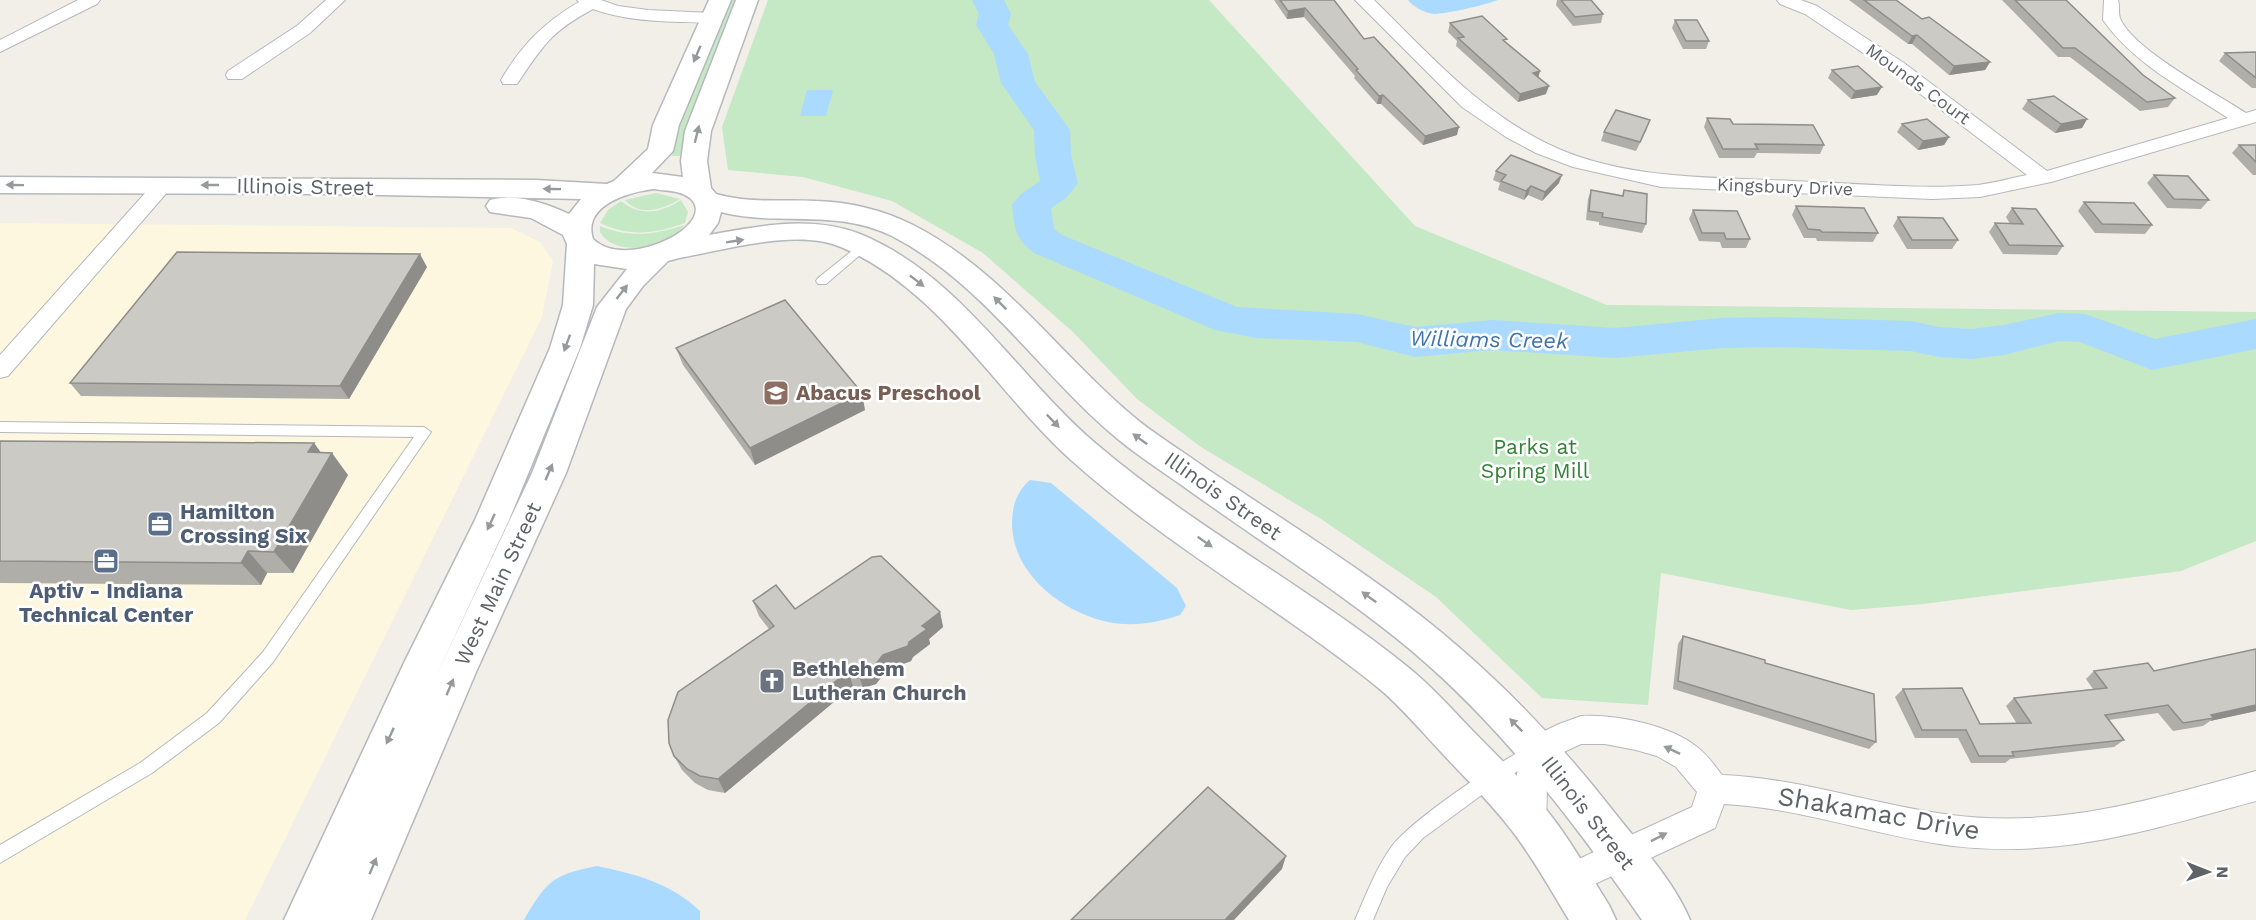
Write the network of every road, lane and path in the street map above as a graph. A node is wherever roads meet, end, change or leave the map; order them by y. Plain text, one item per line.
1 (92, 0) edge
2 (336, 0) edge
3 (747, 0) edge
4 (1364, 0) edge
5 (1786, 0) edge
6 (588, 1) edge
7 (2111, 2) dead end
8 (716, 9) edge
9 (0, 47) edge
10 (235, 75) dead end
11 (510, 80) dead end
12 (2250, 117) edge
13 (2044, 178) junction
14 (0, 185) edge
15 (163, 185) junction
16 (617, 189) junction
17 (702, 195) junction
18 (0, 206) edge
19 (144, 207) junction
20 (579, 237) junction
21 (863, 246) junction
22 (667, 253) junction
23 (822, 281) dead end
24 (0, 370) edge
25 (0, 427) edge
26 (1539, 749) junction
27 (1492, 778) junction
28 (2256, 786) edge
29 (1714, 789) junction
30 (1530, 822) junction
31 (0, 855) edge
32 (1623, 856) junction
33 (1569, 880) junction
34 (306, 920) edge
35 (350, 920) edge
36 (1364, 920) edge
37 (1594, 920) edge
38 (1668, 920) edge

1 - 9 street
2 - 10 street
17 -> 3 street
4 - 13 street, Kingsbury Drive
5 - 13 street, Mounds Court
6 - 8 street
6 - 11 street
7 - 12 street
8 -> 16 street
12 - 13 street, Kingsbury Drive
15 -> 14 street, Illinois Street
16 -> 15 street, Illinois Street
15 - 19 street
16 - 17 street
16 - 20 street
17 - 22 street
26 -> 17 street, Illinois Street
18 - 19 street, Illinois Street
19 - 20 street, Illinois Street
19 - 24 street
20 - 22 street
20 -> 34 street, West Main Street
22 -> 21 street
21 - 23 lane
21 -> 27 street
35 -> 22 street, West Main Street
25 - 31 lane
26 - 27 lane
29 -> 26 street
26 - 30 street
26 - 32 street, Illinois Street
27 - 30 street
27 - 36 lane
28 - 29 street, Shakamac Drive
32 -> 29 street
30 - 33 street
32 - 33 street
32 - 38 street, Illinois Street
33 - 37 street

